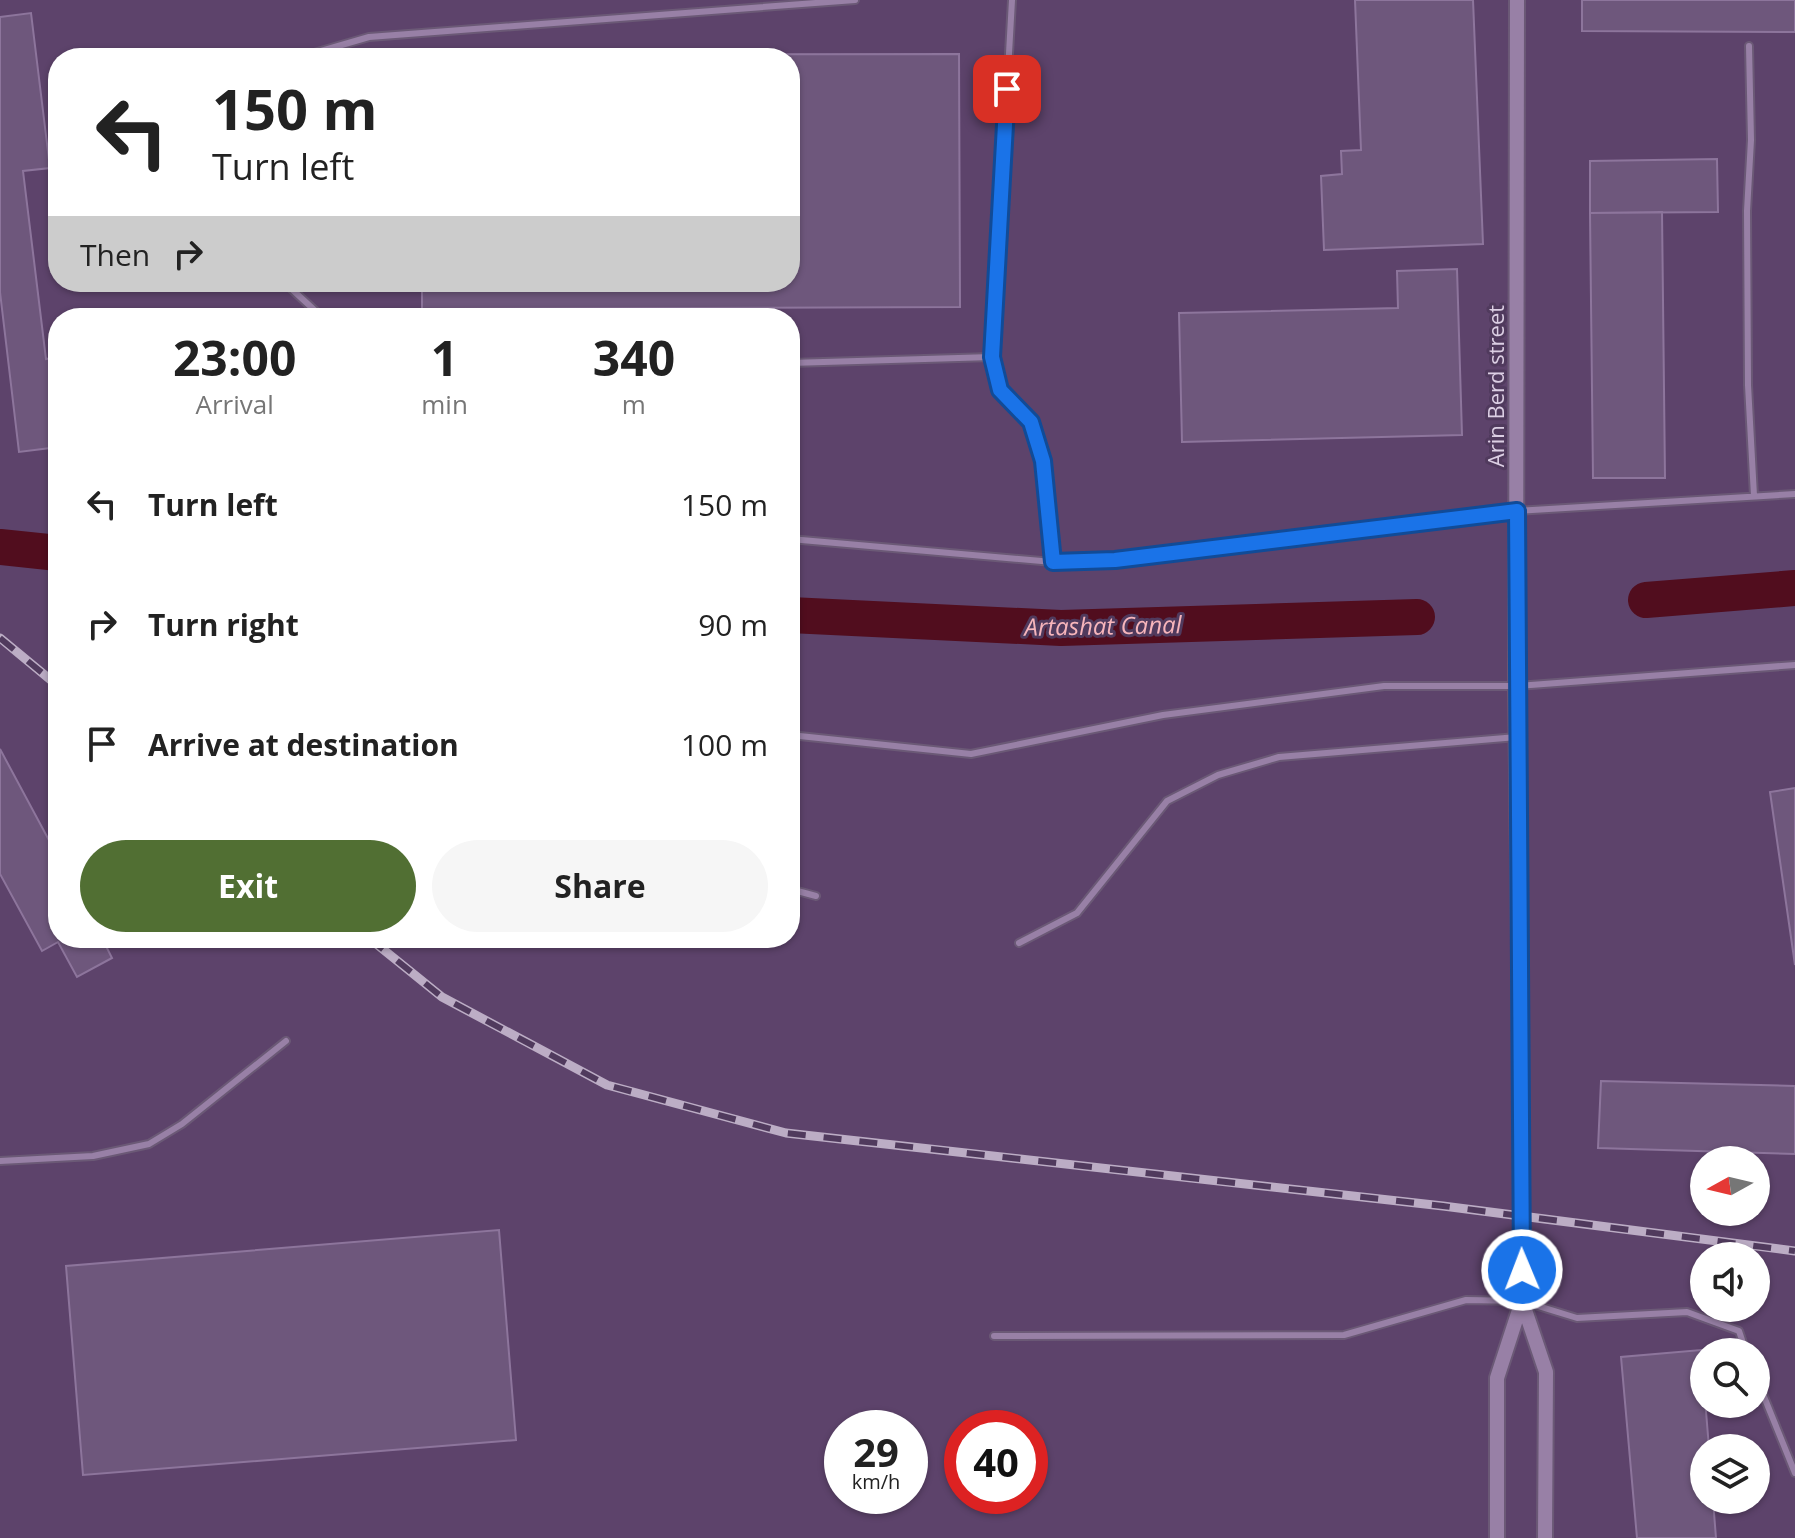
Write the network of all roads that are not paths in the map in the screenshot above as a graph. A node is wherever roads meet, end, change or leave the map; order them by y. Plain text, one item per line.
1 (855, 0) edge
2 (1012, 0) edge
3 (1517, 0) edge
4 (1749, 46) dead end
5 (331, 48) edge
6 (295, 292) edge
7 (312, 308) edge
8 (992, 357) junction
9 (800, 363) edge
10 (1795, 494) edge
11 (1754, 496) junction
12 (1517, 511) junction
13 (800, 540) edge
14 (1053, 562) junction
15 (1795, 665) edge
16 (1516, 686) junction
17 (800, 736) edge
18 (1517, 737) junction
19 (800, 892) edge
20 (816, 896) dead end
21 (1019, 943) dead end
22 (286, 1041) dead end
23 (0, 1161) edge
24 (1522, 1301) junction
25 (994, 1336) dead end
26 (1741, 1338) edge
27 (1770, 1411) edge
28 (1795, 1473) edge
29 (1497, 1538) edge
30 (1545, 1538) edge

1 - 5 lane
2 - 8 lane
3 - 12 street, Arin Berd street
4 - 11 lane
6 - 7 lane
8 - 9 lane
8 - 14 lane
10 - 11 lane
11 - 12 lane
12 - 14 lane
12 - 16 street, Arin Berd street
13 - 14 lane
15 - 16 lane
16 - 17 lane
16 - 18 street, Arin Berd street
18 - 21 lane
18 - 24 street, Arin Berd street, bridge
19 - 20 lane
22 - 23 lane
24 - 25 lane
24 - 26 lane
24 - 29 street, Arin Berd street
24 - 30 street, Arin Berd street
27 - 28 lane

